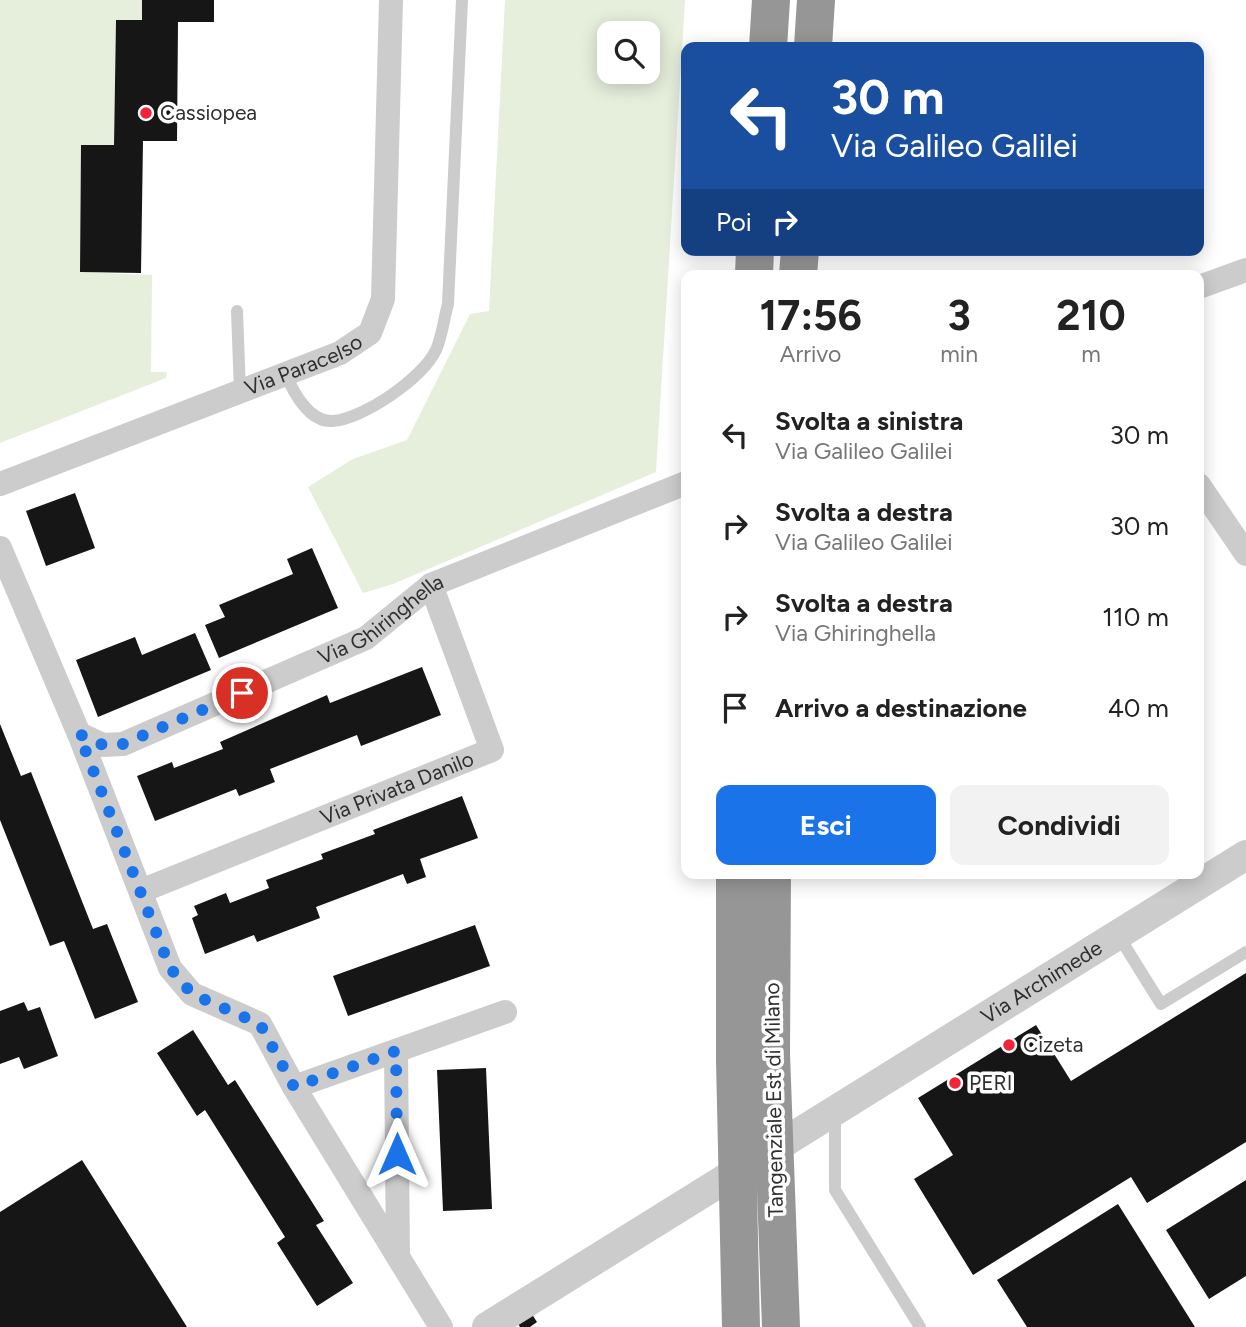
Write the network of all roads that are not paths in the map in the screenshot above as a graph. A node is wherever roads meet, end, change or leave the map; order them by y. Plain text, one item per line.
1 (391, 0) edge
2 (462, 0) edge
3 (771, 0) edge
4 (816, 0) edge
5 (768, 42) edge
6 (813, 42) edge
7 (1246, 270) edge
8 (1204, 285) edge
9 (237, 311) dead end
10 (286, 374) junction
11 (240, 392) junction
12 (0, 484) edge
13 (681, 485) edge
14 (1204, 492) edge
15 (0, 548) edge
16 (1246, 554) edge
17 (431, 585) junction
18 (79, 734) junction
19 (1246, 855) edge
20 (737, 879) edge
21 (771, 879) edge
22 (141, 891) junction
23 (1117, 935) junction
24 (1246, 952) edge
25 (505, 1012) dead end
26 (396, 1051) junction
27 (753, 1057) junction
28 (294, 1087) junction
29 (835, 1110) junction
30 (398, 1257) junction
31 (441, 1327) edge
32 (487, 1327) edge
33 (741, 1327) edge
34 (781, 1327) edge
35 (920, 1327) edge

1 - 10 street, Via Paracelso
2 - 10 lane
3 - 5 highway
4 - 6 highway
7 - 8 street
9 - 11 lane
10 - 11 street, Via Paracelso
11 - 12 street, Via Paracelso
13 - 17 street, Via Ghiringhella
14 - 16 street
15 - 18 street
17 - 18 street, Via Ghiringhella
17 - 22 street, Via Privata Danilo
18 - 22 street
19 - 23 street, Via Archimede
20 - 27 highway, Tangenziale Est di Milano
21 - 27 highway, Tangenziale Est di Milano
22 - 28 street
23 - 24 lane
23 - 29 street, Via Archimede
25 - 26 street
26 - 28 street
26 - 30 street
27 - 33 highway, Tangenziale Est di Milano, bridge
27 - 34 highway, Tangenziale Est di Milano, bridge
28 - 30 street
29 - 32 street, Via Archimede
29 - 35 lane
30 - 31 street

